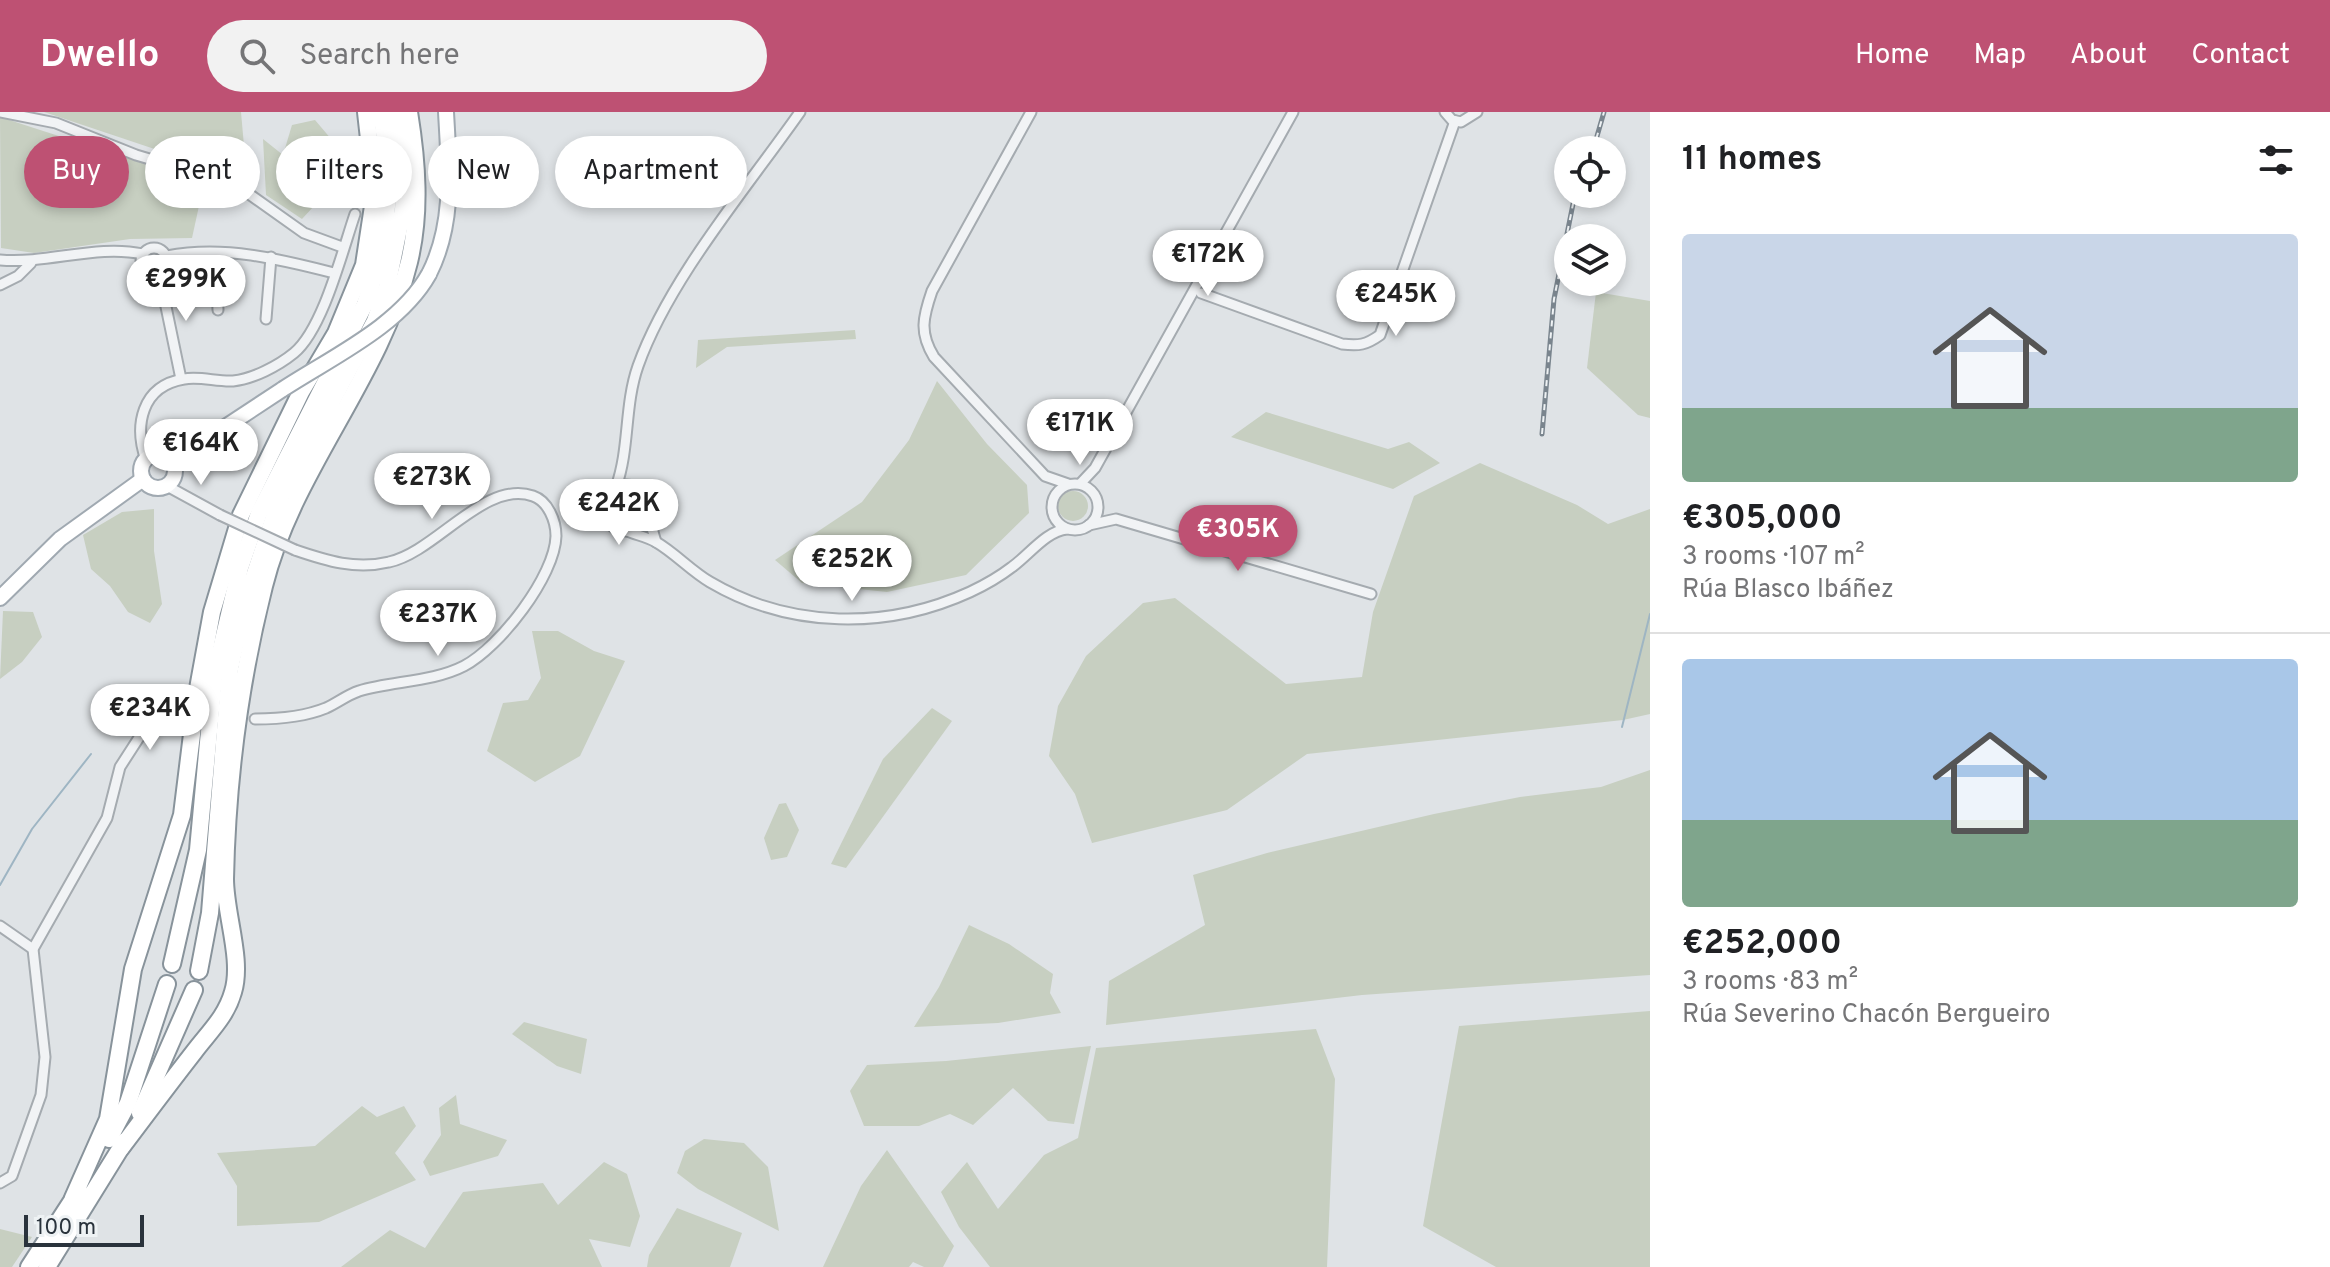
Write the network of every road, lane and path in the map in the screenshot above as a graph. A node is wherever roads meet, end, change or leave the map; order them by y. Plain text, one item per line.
1 (1, 112) edge
2 (366, 112) edge
3 (381, 112) edge
4 (396, 112) edge
5 (409, 112) edge
6 (446, 112) edge
7 (800, 112) edge
8 (1031, 112) edge
9 (1293, 112) edge
10 (1445, 112) edge
11 (1477, 112) edge
12 (1455, 121) junction
13 (355, 214) dead end
14 (342, 247) junction
15 (216, 253) junction
16 (143, 254) junction
17 (167, 256) junction
18 (271, 257) junction
19 (0, 260) edge
20 (31, 263) junction
21 (159, 273) junction
22 (334, 273) junction
23 (1, 286) edge
24 (1201, 293) dead end
25 (218, 310) dead end
26 (266, 319) dead end
27 (181, 379) junction
28 (146, 460) junction
29 (172, 462) junction
30 (624, 465) junction
31 (1095, 468) junction
32 (1045, 476) junction
33 (143, 479) junction
34 (1068, 484) junction
35 (1080, 484) junction
36 (629, 485) junction
37 (167, 486) junction
38 (616, 487) junction
39 (1094, 495) junction
40 (1053, 498) junction
41 (648, 514) junction
42 (1053, 516) junction
43 (1116, 519) junction
44 (1089, 525) junction
45 (1067, 529) junction
46 (627, 531) junction
47 (1048, 536) junction
48 (656, 542) junction
49 (1371, 594) dead end
50 (0, 598) edge
51 (168, 702) dead end
52 (255, 719) dead end
53 (0, 926) edge
54 (33, 949) junction
55 (172, 964) dead end
56 (199, 971) dead end
57 (167, 984) dead end
58 (194, 990) dead end
59 (121, 1148) junction
60 (0, 1183) edge
61 (73, 1198) junction
62 (29, 1267) edge
63 (47, 1267) edge

1 - 14 street
2 - 61 highway
3 - 55 highway
4 - 56 highway
5 - 59 highway
6 - 29 main road, bridge
7 - 30 street
8 - 32 street
9 - 31 street
10 - 12 street
11 - 12 street
12 - 24 street
13 - 14 street
14 - 22 street
15 - 17 street
15 - 18 street
15 - 25 street
16 - 17 street
16 - 20 street
16 - 21 street
17 - 21 street
18 - 22 street
18 - 26 street
19 - 20 street
20 - 23 street
21 - 27 street
22 - 27 street
27 - 28 street
28 - 29 main road
28 - 33 main road
29 - 37 main road
30 - 36 street
30 - 38 street
31 - 35 street
31 - 39 street
32 - 34 street
32 - 40 street
33 - 37 main road
33 - 50 main road
34 - 35 street
34 - 40 street
35 - 39 street
36 - 38 street
36 - 41 street
37 - 52 street, bridge
38 - 46 street
39 - 43 street
39 - 44 street
40 - 42 street
41 - 46 street
41 - 48 street
42 - 45 street
42 - 47 street
43 - 44 street
43 - 49 street
44 - 45 street
45 - 47 street
46 - 48 street
47 - 48 street
51 - 54 street
53 - 54 street
54 - 60 street
57 - 61 highway
58 - 59 highway
59 - 63 highway
61 - 62 highway

